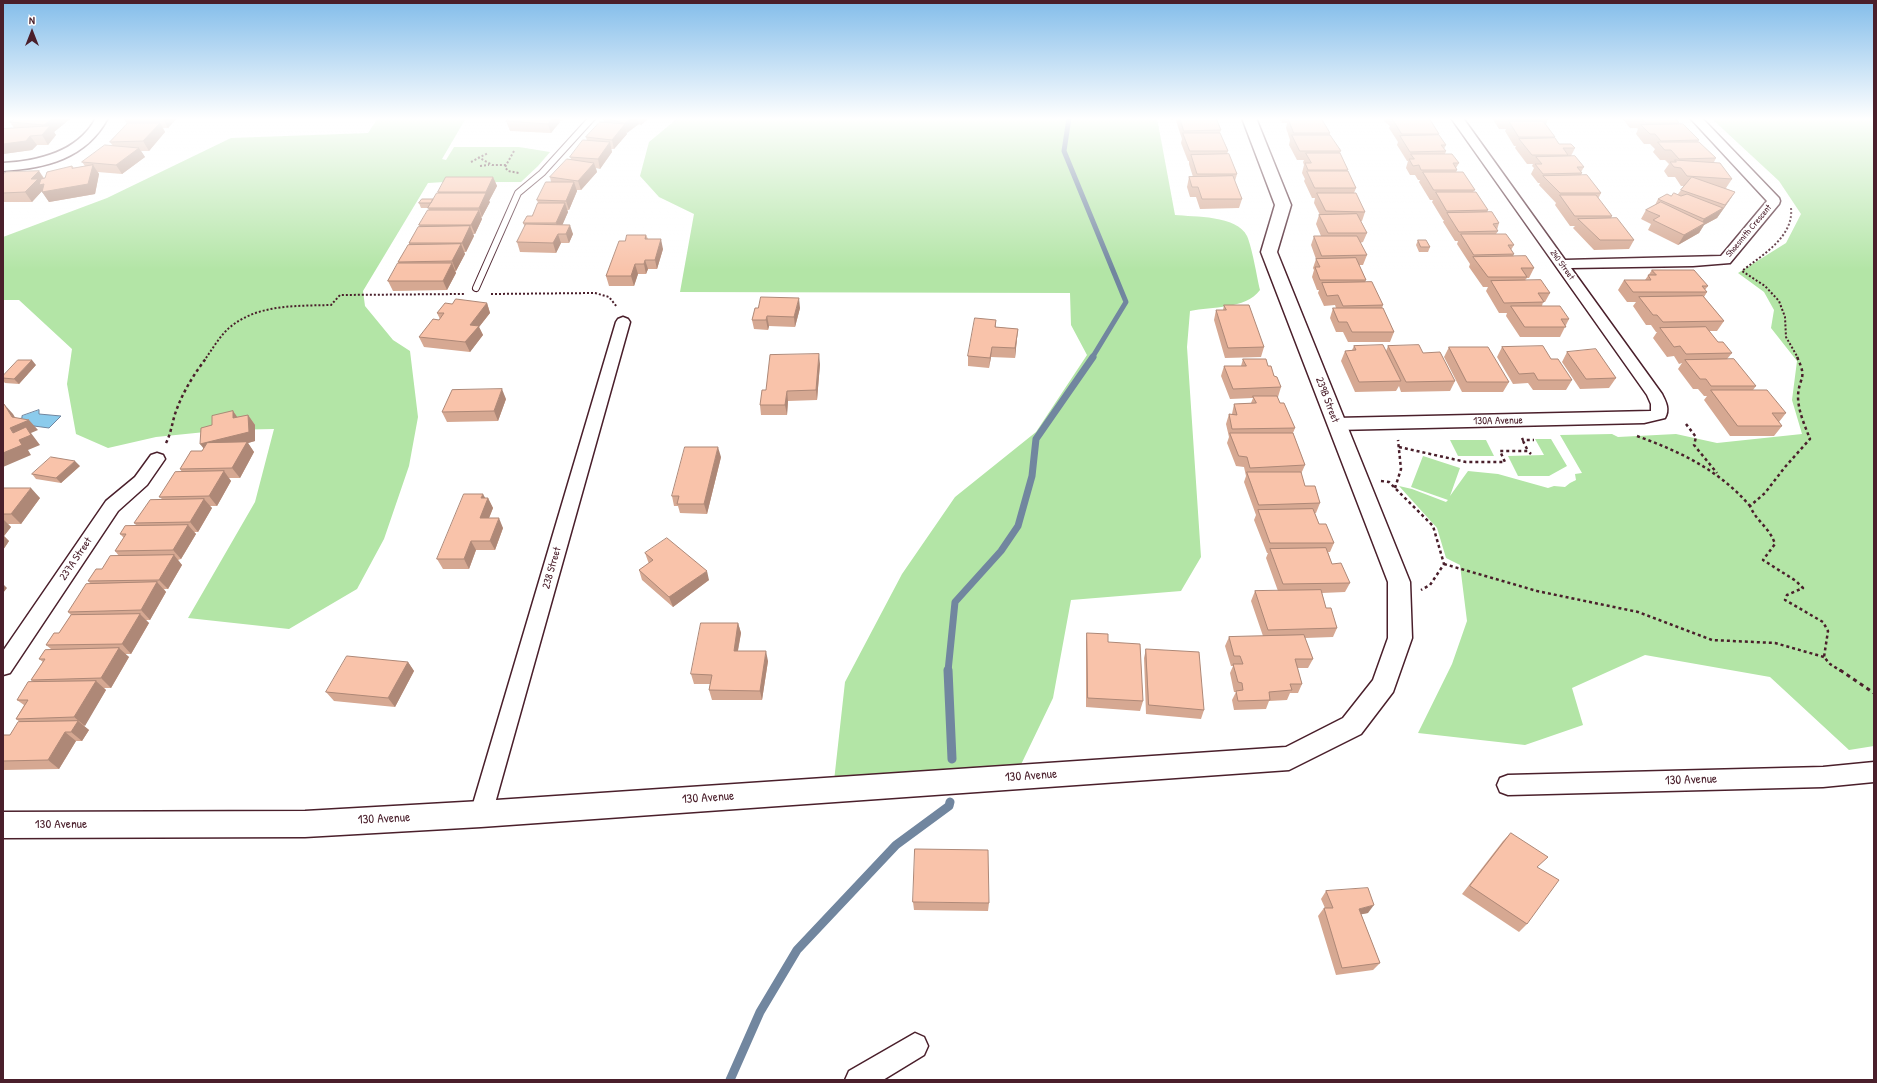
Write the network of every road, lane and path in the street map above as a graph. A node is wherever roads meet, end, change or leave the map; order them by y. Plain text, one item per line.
1 (507, 169) edge
2 (546, 169) edge
3 (1269, 169) edge
4 (1493, 169) edge
5 (1743, 169) edge
6 (538, 177) junction
7 (1789, 204) dead end
8 (1561, 264) junction
9 (476, 288) dead end
10 (467, 294) dead end
11 (488, 294) dead end
12 (623, 322) joint
13 (1659, 414) joint
14 (1336, 424) junction
15 (1686, 424) dead end
16 (1634, 435) dead end
17 (1523, 440) dead end
18 (1528, 451) junction
19 (1531, 454) dead end
20 (157, 459) joint
21 (1718, 475) junction
22 (1376, 481) dead end
23 (1395, 488) junction
24 (1750, 506) junction
25 (1444, 564) junction
26 (1421, 590) dead end
27 (1824, 657) junction
28 (3, 667) edge
29 (1384, 685) joint
30 (1874, 693) edge
31 (1874, 772) edge
32 (1508, 785) dead end
33 (481, 814) junction
34 (3, 825) edge
35 (915, 1046) dead end
36 (858, 1080) edge

1 - 6 path
2 - 6 lane
3 - 14 street, 239B Street
4 - 8 street, 240 Street
5 - 8 street, Shoesmith Crescent
6 - 9 lane
7 - 24 path
8 - 13 street, 240 Street
10 - 20 path
11 - 12 path
12 - 33 street, 238 Street
13 - 14 street, 130A Avenue
14 - 29 street, 239B Street
15 - 21 path
16 - 21 path
17 - 18 path
18 - 19 path
18 - 23 path
20 - 28 street, 237A Street
21 - 24 path
22 - 23 path
23 - 25 path
24 - 27 path
25 - 26 path
25 - 27 path
27 - 30 path
29 - 33 street, 130 Avenue
31 - 32 street, 130 Avenue
33 - 34 street, 130 Avenue
35 - 36 street

